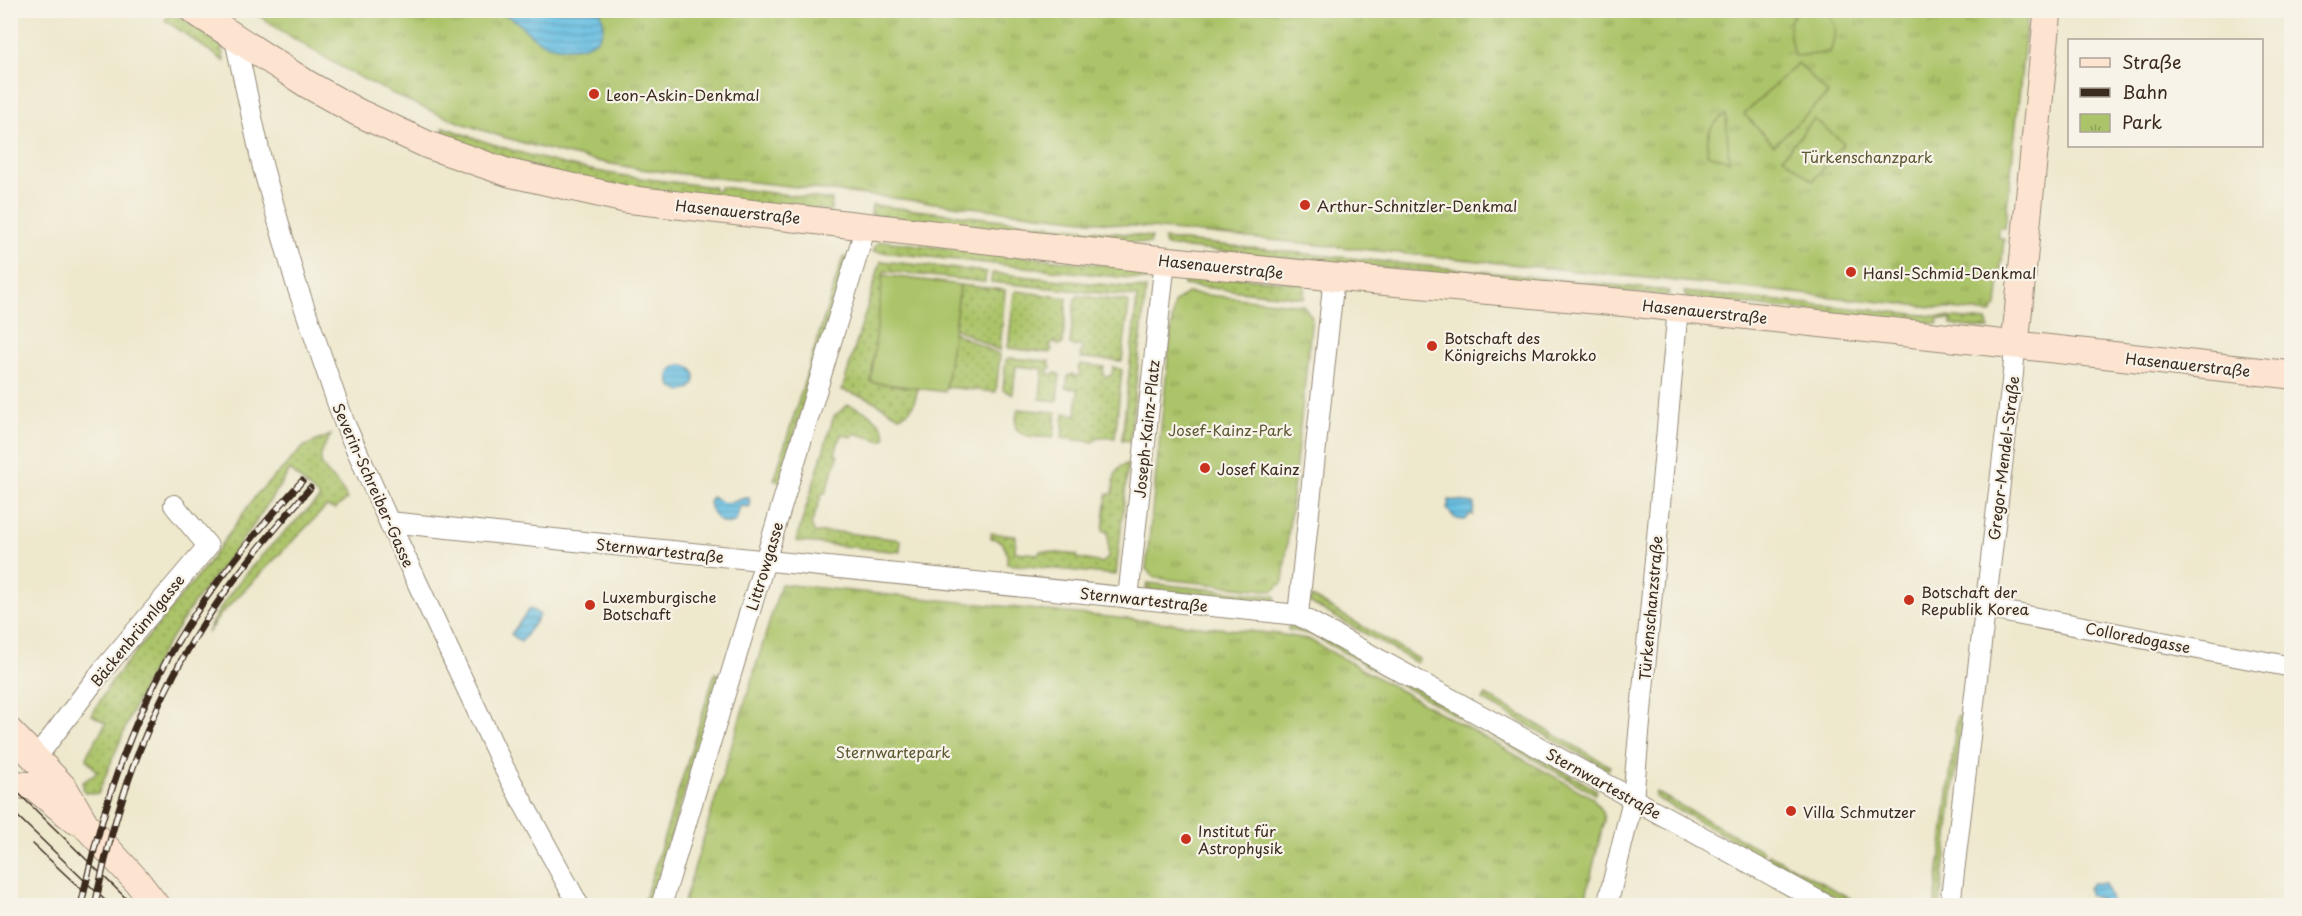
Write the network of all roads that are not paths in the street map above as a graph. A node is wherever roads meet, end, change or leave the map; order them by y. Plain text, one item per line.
1 (193, 10) edge
2 (2048, 10) edge
3 (235, 39) junction
4 (866, 226) junction
5 (1165, 260) junction
6 (1334, 277) junction
7 (1678, 308) junction
8 (2015, 345) junction
9 (2292, 375) edge
10 (174, 505) dead end
11 (389, 522) junction
12 (765, 561) junction
13 (1128, 598) junction
14 (1985, 608) junction
15 (1298, 615) junction
16 (2292, 667) edge
17 (10, 732) edge
18 (36, 758) junction
19 (10, 784) edge
20 (1633, 799) junction
21 (92, 833) junction
22 (156, 906) edge
23 (579, 906) edge
24 (661, 906) edge
25 (1607, 906) edge
26 (1828, 906) edge
27 (1950, 906) edge

1 - 3 street, Hasenauerstraße
2 - 8 street, Gregor-Mendel-Straße
3 - 4 street, Hasenauerstraße
3 - 11 street, Severin-Schreiber-Gasse
4 - 5 street, Hasenauerstraße
4 - 12 street, Littrowgasse
5 - 6 street, Hasenauerstraße
5 - 13 street, Joseph-Kainz-Platz
6 - 7 street, Hasenauerstraße
6 - 15 street
7 - 8 street, Hasenauerstraße
7 - 20 street, Türkenschanzstraße
8 - 9 street, Hasenauerstraße
8 - 14 street, Gregor-Mendel-Straße
10 - 18 street, Bäckenbrünnlgasse
11 - 12 street, Sternwartestraße
11 - 23 street, Severin-Schreiber-Gasse
12 - 13 street, Sternwartestraße
12 - 24 street, Littrowgasse
13 - 15 street, Sternwartestraße
14 - 16 street, Colloredogasse
14 - 27 street, Gregor-Mendel-Straße
15 - 20 street, Sternwartestraße
17 - 18 street
18 - 21 street
19 - 21 street
20 - 25 street, Türkenschanzstraße
20 - 26 street, Sternwartestraße
21 - 22 street

